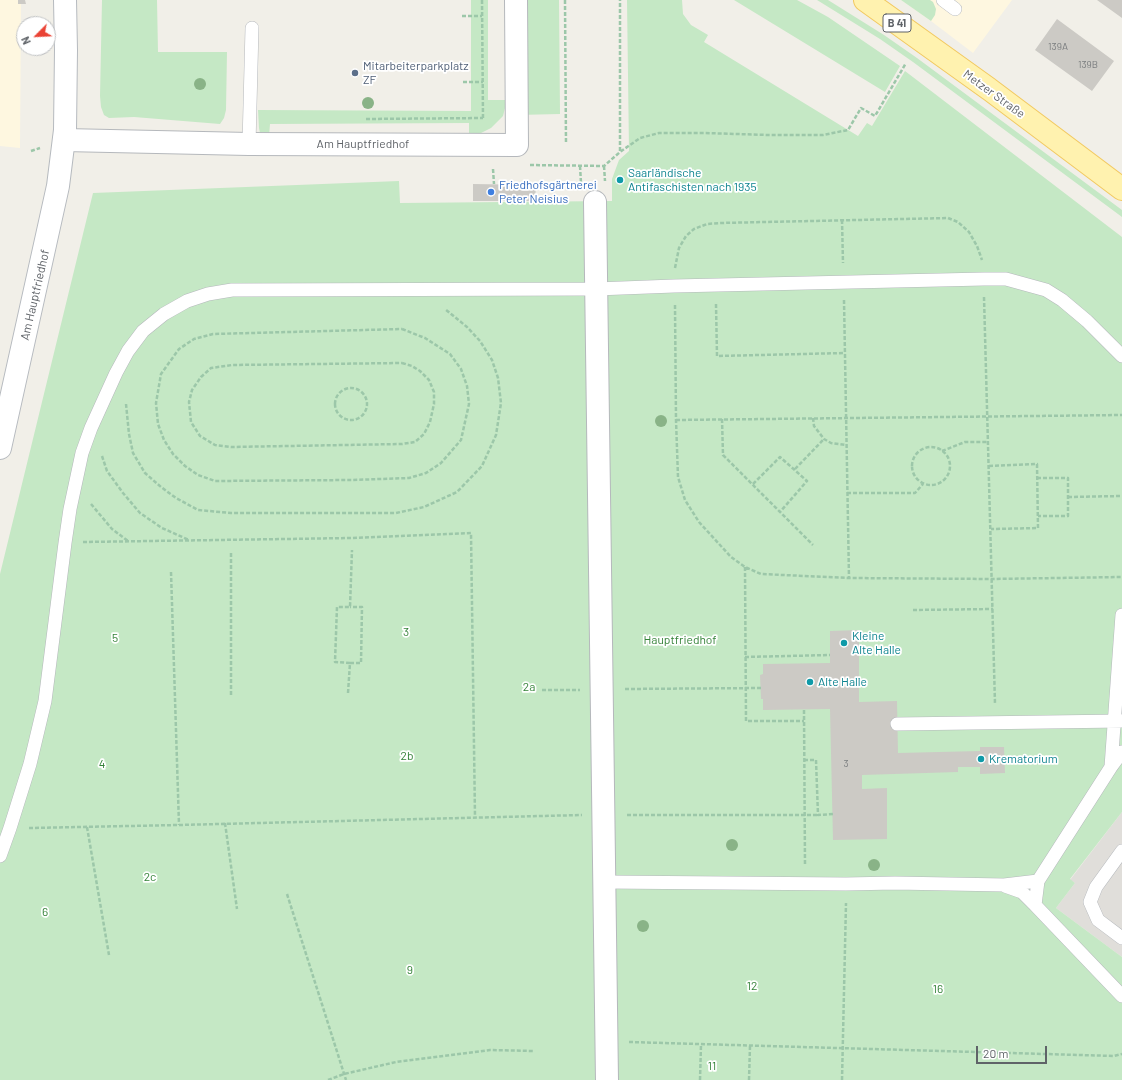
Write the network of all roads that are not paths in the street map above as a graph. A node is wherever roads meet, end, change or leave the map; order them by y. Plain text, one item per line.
1 (65, 0) edge
2 (516, 0) edge
3 (865, 0) edge
4 (943, 0) edge
5 (955, 9) dead end
6 (252, 28) dead end
7 (64, 140) junction
8 (249, 144) junction
9 (1122, 189) edge
10 (595, 202) dead end
11 (596, 289) junction
12 (1122, 356) edge
13 (0, 448) edge
14 (1122, 615) edge
15 (1118, 721) edge
16 (897, 724) dead end
17 (1122, 752) edge
18 (1111, 767) junction
19 (1122, 851) edge
20 (0, 856) edge
21 (1038, 881) junction
22 (605, 882) junction
23 (1004, 885) junction
24 (1035, 904) junction
25 (1122, 938) edge
26 (1122, 996) edge
27 (607, 1080) edge

1 - 7 street, Am Hauptfriedhof
2 - 8 street, Am Hauptfriedhof
3 - 9 main road, Metzer Straße / B 41
4 - 5 lane
6 - 8 lane
7 - 8 street, Am Hauptfriedhof
7 - 13 street, Am Hauptfriedhof
10 - 11 street
11 - 12 lane
11 - 20 lane
11 - 22 street
14 - 15 lane
15 - 16 lane
15 - 18 lane
17 - 18 lane
18 - 21 lane
19 - 25 lane
21 - 23 lane
21 - 24 lane
22 - 23 lane
22 - 27 street
23 - 24 lane
24 - 26 lane

